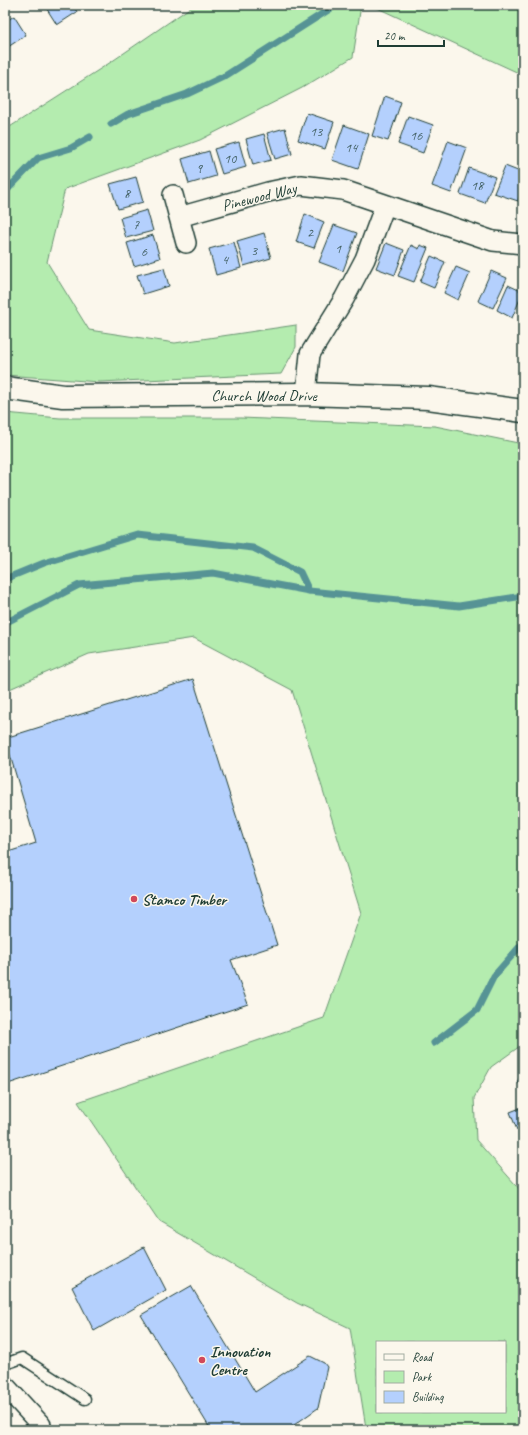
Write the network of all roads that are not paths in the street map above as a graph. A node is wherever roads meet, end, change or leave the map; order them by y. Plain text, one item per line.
1 (173, 195) dead end
2 (385, 205) junction
3 (179, 218) junction
4 (186, 243) dead end
5 (523, 244) edge
6 (5, 388) edge
7 (306, 394) junction
8 (523, 412) edge
9 (5, 1364) edge
10 (5, 1386) edge
11 (85, 1399) dead end
12 (41, 1425) dead end

1 - 3 street
2 - 3 street, Pinewood Way
2 - 5 street, Pinewood Way
2 - 7 street
3 - 4 street
6 - 7 street, Church Wood Drive
7 - 8 street, Church Wood Drive
9 - 11 lane
10 - 12 street

